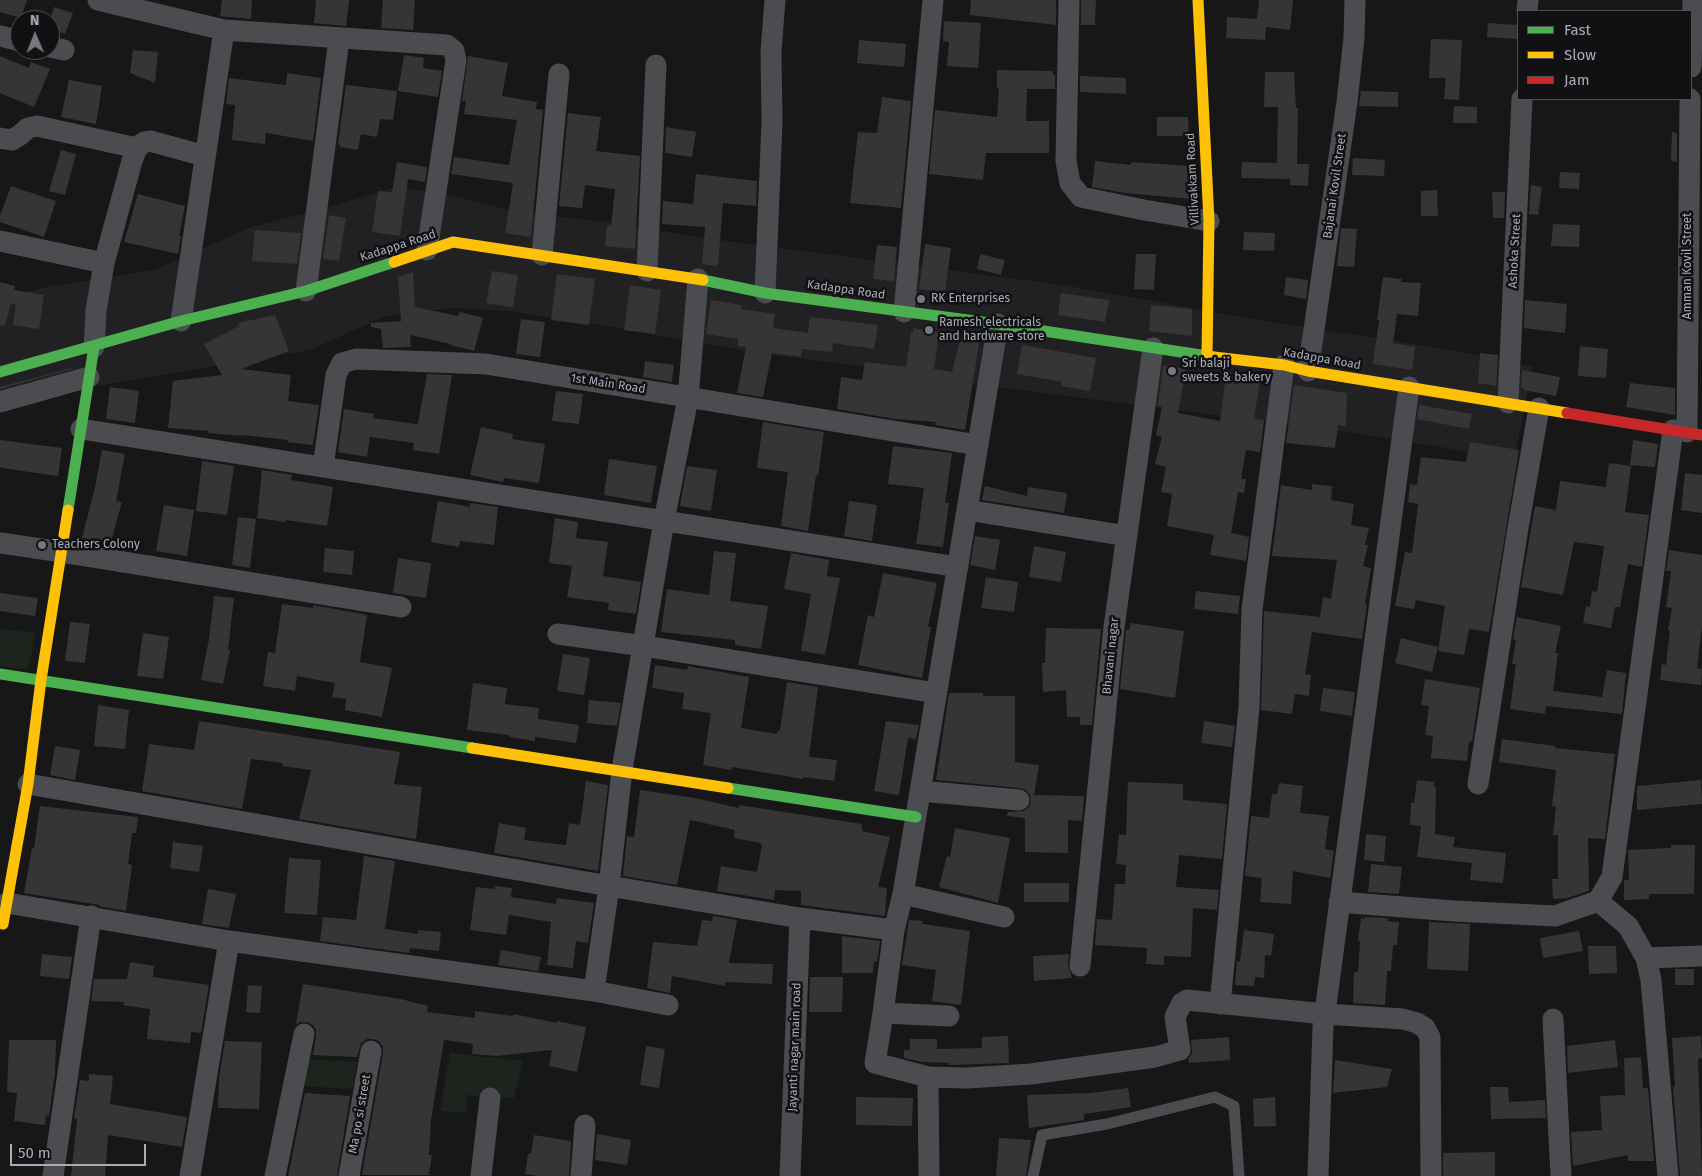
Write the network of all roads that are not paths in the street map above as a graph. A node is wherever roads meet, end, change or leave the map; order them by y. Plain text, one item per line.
1 (98, 0) edge
2 (775, 0) edge
3 (933, 0) edge
4 (1069, 0) edge
5 (1198, 0) edge
6 (1355, 0) edge
7 (1693, 0) edge
8 (224, 30) junction
9 (1692, 34) edge
10 (339, 39) junction
11 (656, 64) dead end
12 (559, 74) dead end
13 (1522, 100) edge
14 (1690, 100) edge
15 (0, 138) edge
16 (137, 148) junction
17 (205, 156) junction
18 (1209, 220) junction
19 (0, 241) edge
20 (427, 250) junction
21 (542, 255) junction
22 (104, 263) junction
23 (647, 271) junction
24 (698, 279) junction
25 (306, 291) junction
26 (765, 293) junction
27 (904, 312) junction
28 (181, 321) junction
29 (998, 324) junction
30 (94, 347) junction
31 (1153, 348) junction
32 (1207, 356) junction
33 (1284, 366) junction
34 (1308, 371) junction
35 (0, 372) edge
36 (89, 377) junction
37 (1409, 387) junction
38 (688, 398) junction
39 (0, 402) edge
40 (1508, 403) junction
41 (1539, 408) junction
42 (81, 429) junction
43 (1687, 432) edge
44 (978, 446) junction
45 (324, 468) junction
46 (967, 510) junction
47 (664, 521) junction
48 (1127, 536) junction
49 (0, 543) edge
50 (62, 552) junction
51 (958, 567) junction
52 (401, 607) dead end
53 (558, 634) dead end
54 (644, 646) junction
55 (0, 674) edge
56 (41, 680) junction
57 (936, 693) junction
58 (622, 770) junction
59 (28, 784) junction
60 (1478, 784) dead end
61 (920, 791) junction
62 (1018, 800) dead end
63 (916, 817) junction
64 (609, 886) junction
65 (903, 894) junction
66 (1598, 901) junction
67 (1339, 902) junction
68 (7, 903) junction
69 (90, 916) junction
70 (1004, 917) dead end
71 (800, 918) junction
72 (0, 923) edge
73 (894, 930) junction
74 (229, 940) junction
75 (1702, 956) edge
76 (1646, 958) junction
77 (1080, 966) dead end
78 (594, 991) junction
79 (1220, 1004) junction
80 (668, 1005) dead end
81 (883, 1012) junction
82 (1325, 1014) junction
83 (948, 1016) dead end
84 (1552, 1019) dead end
85 (304, 1034) dead end
86 (371, 1051) dead end
87 (928, 1077) junction
88 (490, 1098) dead end
89 (585, 1125) dead end
90 (53, 1176) edge
91 (190, 1176) edge
92 (275, 1176) edge
93 (349, 1176) edge
94 (481, 1176) edge
95 (581, 1176) edge
96 (790, 1176) edge
97 (929, 1176) edge
98 (1033, 1176) edge
99 (1239, 1176) edge
100 (1318, 1176) edge
101 (1431, 1176) edge
102 (1561, 1176) edge
103 (1668, 1176) edge

1 - 8 street
2 - 26 street
3 - 27 street
4 - 18 street
5 - 18 main road, Villivakkam Road
6 - 34 street, Bajanai Kovil Street
7 - 9 street
8 - 10 street
8 - 17 street
10 - 20 street
10 - 25 street
11 - 23 street
12 - 21 street
13 - 40 street, Ashoka Street
14 - 43 street, Amman Kovil Street
15 - 16 street
16 - 17 street
16 - 22 street
17 - 28 street
18 - 32 main road, Villivakkam Road
19 - 22 street
20 - 21 main road, Kadappa Road
20 - 25 main road, Kadappa Road
21 - 23 main road, Kadappa Road
22 - 30 street
23 - 24 main road, Kadappa Road
24 - 26 main road, Kadappa Road
24 - 38 street
25 - 28 main road, Kadappa Road
26 - 27 main road, Kadappa Road
27 - 29 main road, Kadappa Road
28 - 30 main road, Kadappa Road
29 - 31 main road, Kadappa Road
29 - 44 street
30 - 35 main road, Kadappa Road
30 - 36 main road
31 - 32 main road, Kadappa Road
31 - 48 street, Bhavani nagar
32 - 33 main road, Kadappa Road
33 - 34 main road, Kadappa Road
33 - 79 street
34 - 37 main road, Kadappa Road
36 - 39 street
36 - 42 main road
37 - 40 main road, Kadappa Road
37 - 67 street
38 - 44 street, 1st Main Road
38 - 45 street, 1st Main Road
38 - 47 street
40 - 41 main road, Kadappa Road
41 - 43 main road, Kadappa Road
41 - 60 street
42 - 45 street
42 - 50 main road
43 - 66 street, Amman Kovil Street
44 - 46 street
45 - 47 street
46 - 48 street
46 - 51 street
47 - 51 street
47 - 54 street
48 - 77 street, Bhavani nagar
49 - 50 street
50 - 52 street
50 - 56 main road
51 - 57 street
53 - 54 street
54 - 57 street
54 - 58 street
55 - 56 main road
56 - 58 main road
56 - 59 main road
57 - 61 street
58 - 63 main road
58 - 64 street
59 - 64 street
59 - 68 main road
61 - 62 street
61 - 63 street
63 - 65 street
64 - 71 street
64 - 78 street
65 - 70 street
65 - 73 street
66 - 67 street
66 - 76 street
67 - 82 street
68 - 69 street
68 - 72 main road
69 - 74 street
69 - 90 street
71 - 73 street
71 - 96 street, Jayanti nagar main road
73 - 81 street
74 - 78 street
74 - 91 street
75 - 76 street
76 - 103 street
78 - 80 street
79 - 82 street
79 - 87 street
81 - 83 street
81 - 87 street
82 - 100 street
82 - 101 street
84 - 102 street
85 - 92 street
86 - 93 street, Ma po si street
87 - 97 street
88 - 94 street
89 - 95 street
98 - 99 lane

